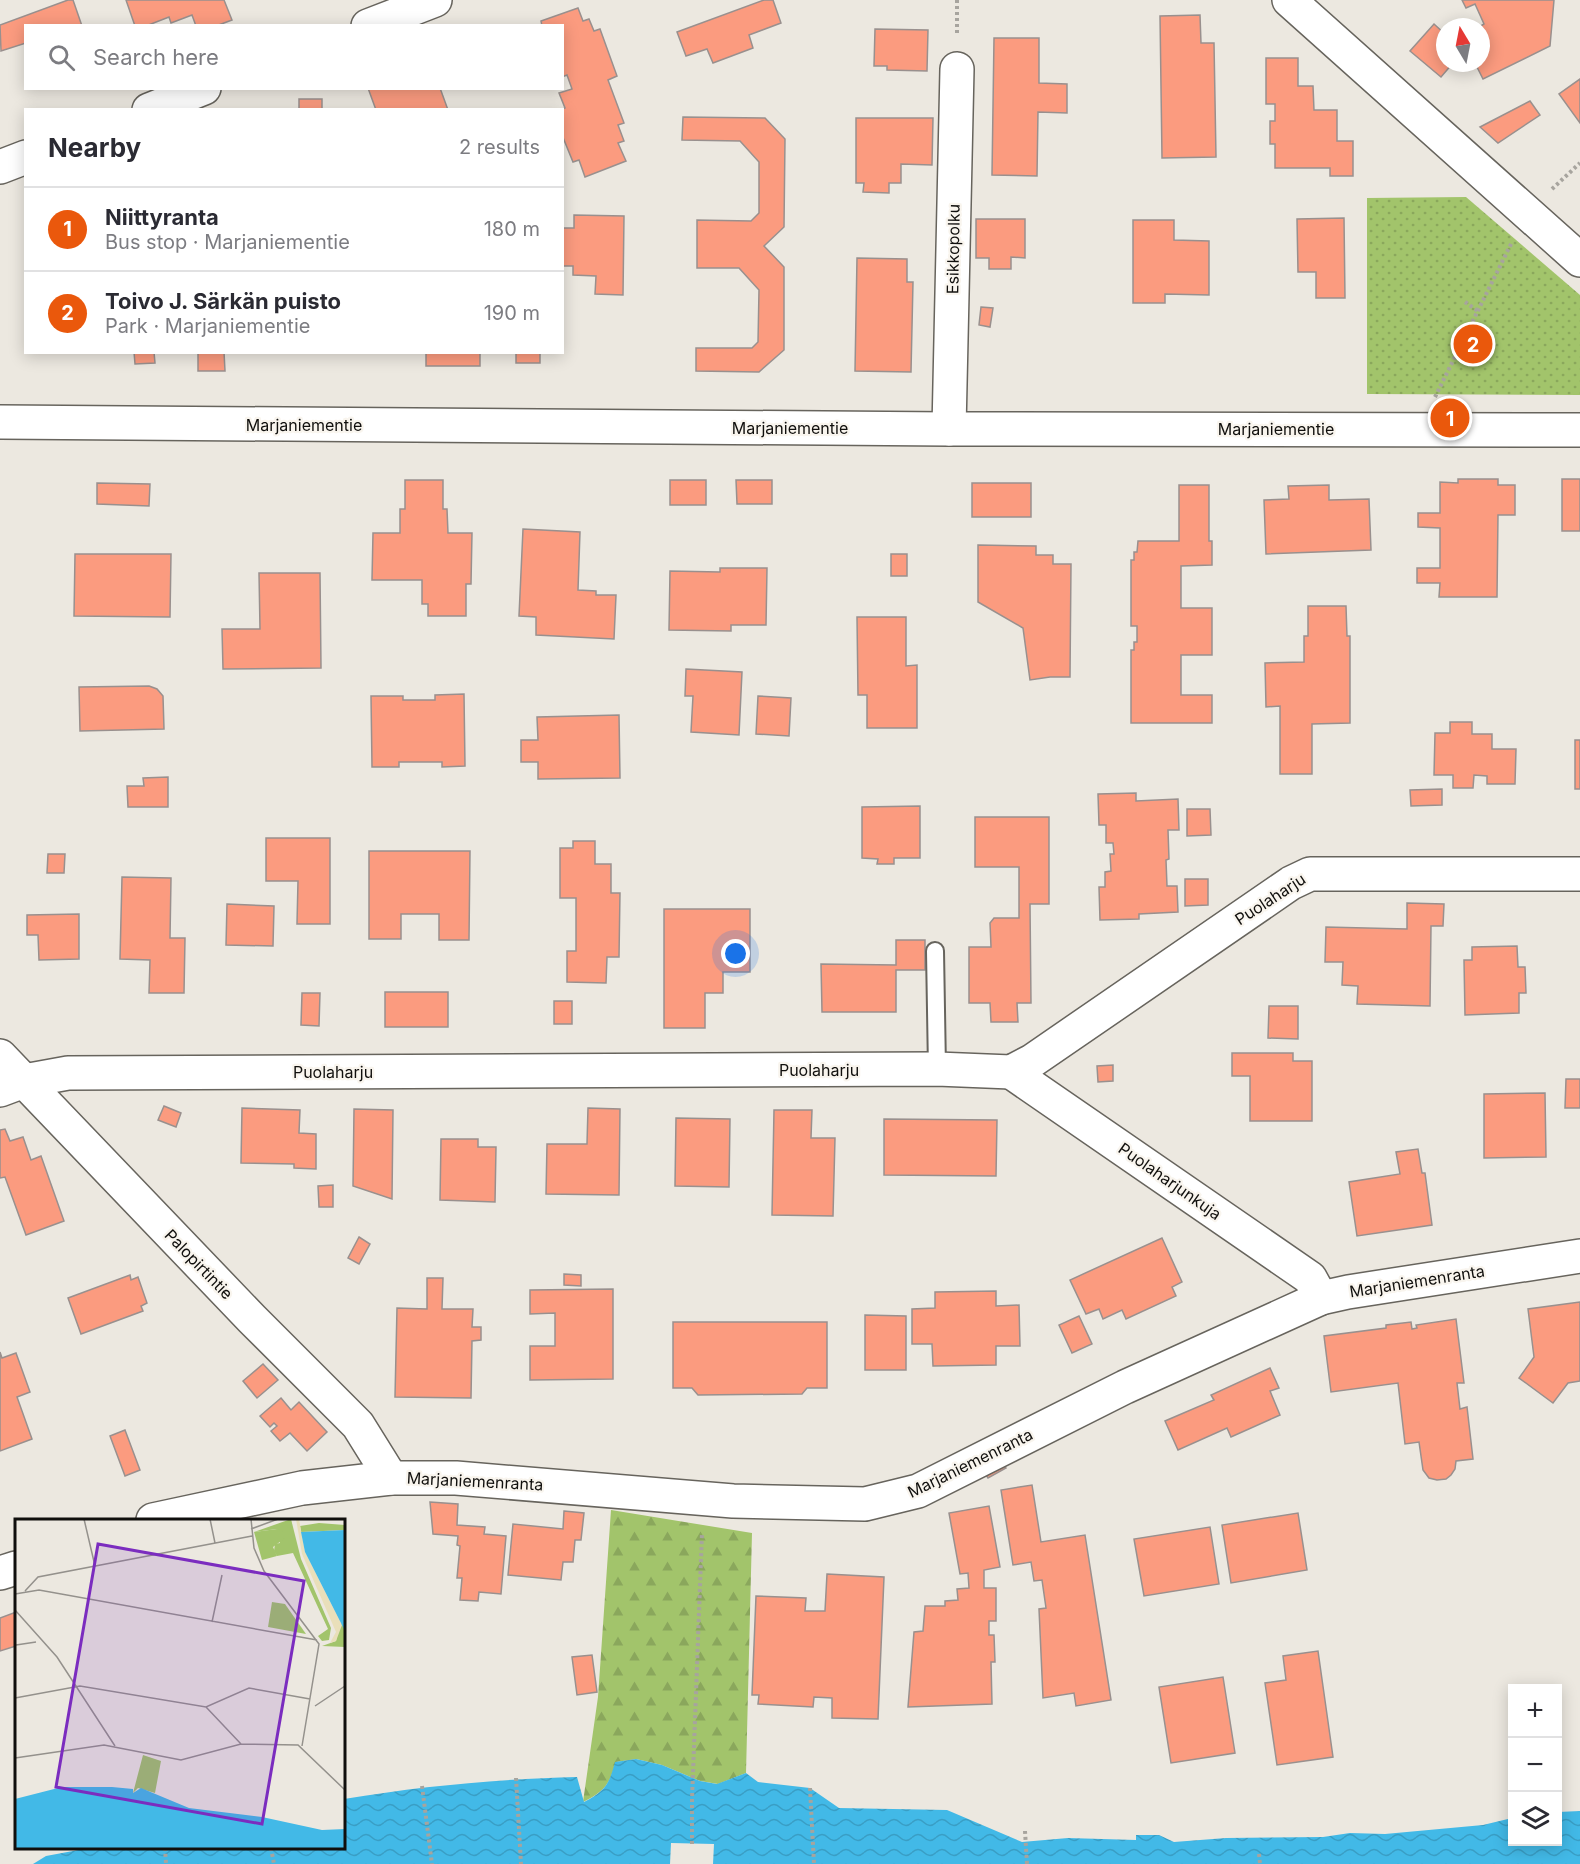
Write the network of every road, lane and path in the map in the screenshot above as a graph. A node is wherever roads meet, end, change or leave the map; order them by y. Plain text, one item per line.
1 (435, 0) edge
2 (1289, 0) edge
3 (373, 24) edge
4 (957, 69) dead end
5 (199, 90) edge
6 (154, 108) edge
7 (1527, 212) junction
8 (1580, 260) edge
9 (1465, 302) dead end
10 (1478, 311) junction
11 (0, 422) edge
12 (949, 429) junction
13 (1419, 430) junction
14 (1580, 430) edge
15 (1580, 874) edge
16 (935, 951) dead end
17 (0, 1056) edge
18 (937, 1069) junction
19 (1011, 1072) junction
20 (12, 1086) edge
21 (1580, 1256) edge
22 (1321, 1298) junction
23 (391, 1478) junction
24 (705, 1498) junction
25 (162, 1519) edge
26 (15, 1568) edge
27 (0, 1573) edge
28 (516, 1778) dead end
29 (422, 1786) dead end
30 (810, 1788) dead end
31 (1025, 1831) dead end
32 (692, 1844) dead end
33 (165, 1849) edge
34 (271, 1849) edge
35 (1259, 1854) dead end
36 (166, 1864) edge
37 (274, 1864) edge
38 (432, 1864) edge
39 (521, 1864) edge
40 (814, 1864) edge
41 (1027, 1864) edge
42 (1260, 1864) edge

1 - 3 street
2 - 7 street
4 - 12 street, Esikkopolku
5 - 6 street
7 - 8 street
7 - 10 path
9 - 10 path
10 - 13 path
11 - 12 street, Marjaniementie
12 - 13 street, Marjaniementie
13 - 14 street, Marjaniementie
15 - 19 street, Puolaharju
16 - 18 lane
17 - 20 street, Palopirtintie
18 - 19 street, Puolaharju
18 - 20 street, Puolaharju
19 - 22 street, Puolaharjunkuja
20 - 23 street, Palopirtintie
21 - 22 street, Marjaniemenranta
22 - 24 street, Marjaniemenranta
23 - 24 street, Marjaniemenranta
23 - 25 street, Marjaniemenranta
24 - 32 path
26 - 27 street
28 - 39 path
29 - 38 path
30 - 40 path
31 - 41 path
33 - 36 path
34 - 37 path
35 - 42 path

